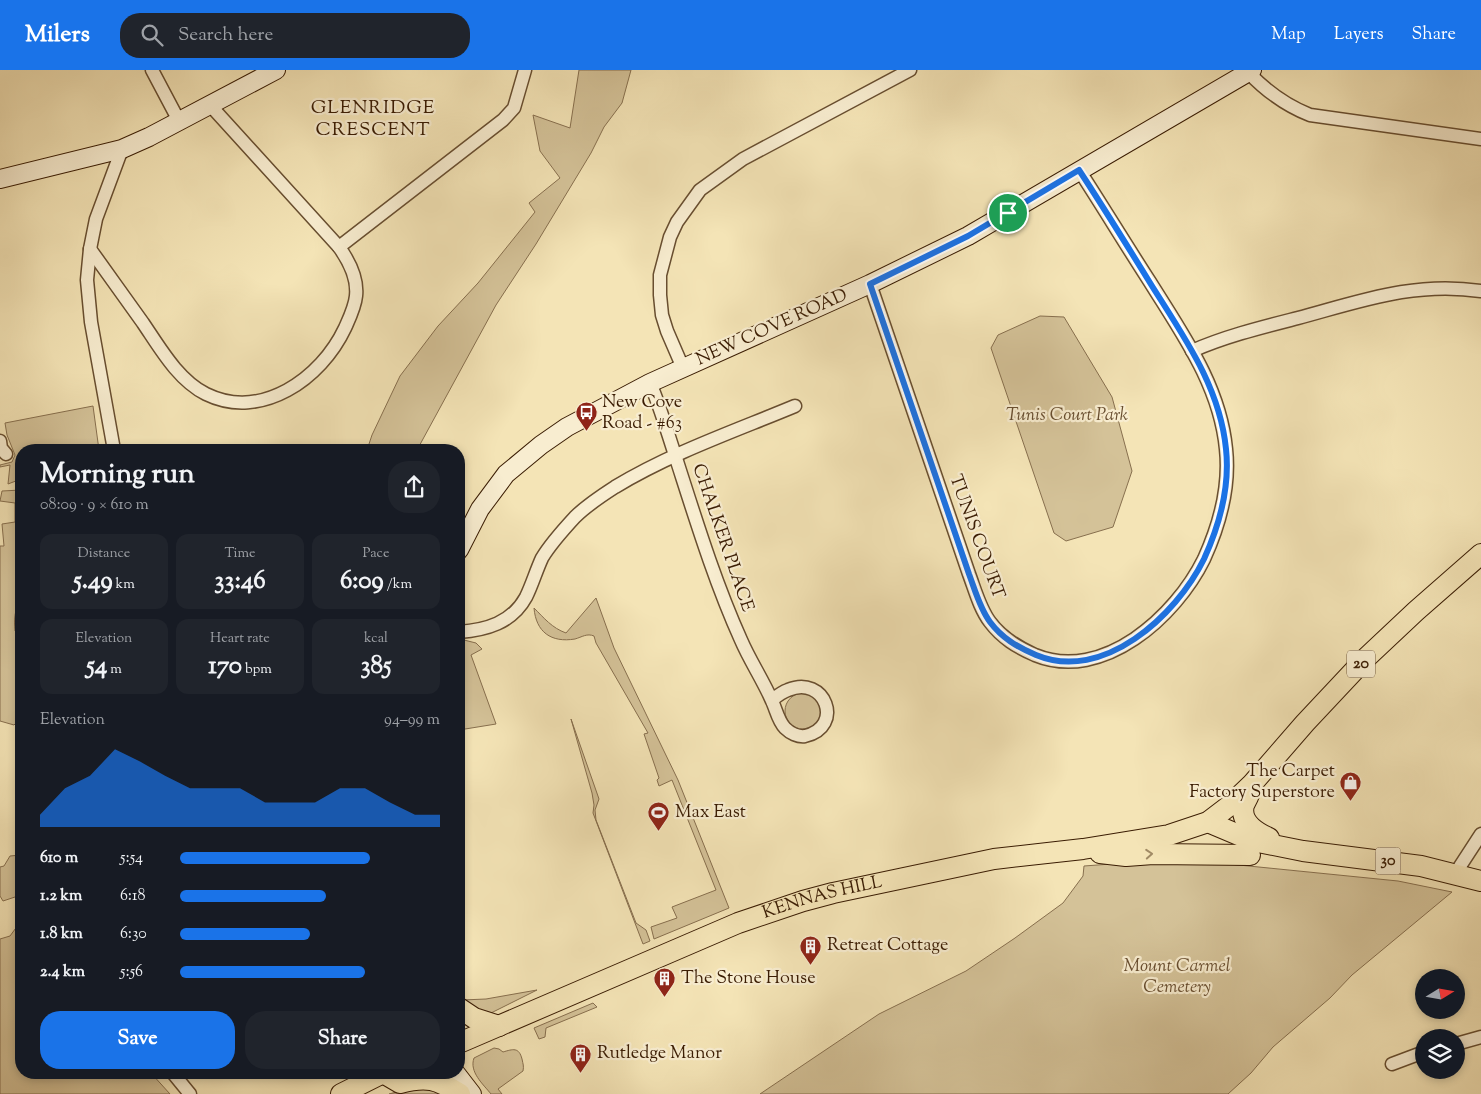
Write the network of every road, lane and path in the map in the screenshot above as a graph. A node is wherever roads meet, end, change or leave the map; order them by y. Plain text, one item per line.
1 (152, 70) edge
2 (276, 70) edge
3 (525, 70) edge
4 (910, 70) edge
5 (1250, 71) edge
6 (210, 104) junction
7 (179, 121) junction
8 (1481, 139) edge
9 (122, 149) junction
10 (1079, 170) junction
11 (0, 178) edge
12 (339, 247) junction
13 (90, 249) junction
14 (870, 284) junction
15 (1481, 291) edge
16 (1192, 350) junction
17 (683, 368) junction
18 (650, 383) junction
19 (795, 406) dead end
20 (0, 441) edge
21 (113, 444) edge
22 (6, 454) dead end
23 (675, 456) junction
24 (465, 538) edge
25 (1481, 554) edge
26 (465, 631) edge
27 (772, 700) junction
28 (1252, 784) junction
29 (1208, 822) junction
30 (1481, 834) edge
31 (1277, 845) junction
32 (1083, 849) junction
33 (1302, 851) junction
34 (1250, 855) junction
35 (1455, 874) junction
36 (1481, 881) edge
37 (465, 1012) edge
38 (499, 1026) junction
39 (1481, 1037) edge
40 (465, 1040) edge
41 (1465, 1041) edge
42 (1415, 1054) edge
43 (1392, 1064) dead end
44 (178, 1079) edge
45 (372, 1079) edge
46 (394, 1079) edge
47 (416, 1079) edge
48 (416, 1079) edge
49 (460, 1079) edge
50 (190, 1094) edge
51 (341, 1094) edge
52 (460, 1094) edge
53 (472, 1094) edge

1 - 7 street
2 - 6 street
3 - 12 street
4 - 17 street
5 - 8 street
5 - 10 street, NEW COVE ROAD
6 - 7 street
6 - 12 street
7 - 9 street
9 - 11 street
9 - 13 street
10 - 14 street, NEW COVE ROAD
10 - 16 street, TUNIS COURT
12 - 13 street
13 - 21 street
14 - 16 street, TUNIS COURT
14 - 17 street, NEW COVE ROAD
15 - 16 street
17 - 18 street, NEW COVE ROAD
18 - 23 street, CHALKER PLACE
18 - 24 street, NEW COVE ROAD
19 - 23 street
20 - 22 street
23 - 26 street
23 - 27 street, CHALKER PLACE
25 - 28 main road, 20
27 - 27 street, CHALKER PLACE
28 - 29 main road, 20
28 - 31 main road
29 - 31 main road, 30
29 - 32 main road, KENNAS HILL
29 - 34 main road, 30
30 - 35 street
31 - 33 main road, 30
32 -> 34 main road
32 - 38 main road, KENNAS HILL
33 - 34 main road, 30
33 - 35 main road, 30
35 - 36 main road, 30
37 - 38 main road
38 - 40 main road, KENNAS HILL
39 - 41 street
42 - 43 street
44 - 50 street
45 - 51 main road
46 - 47 main road
48 - 52 main road
49 - 53 street

